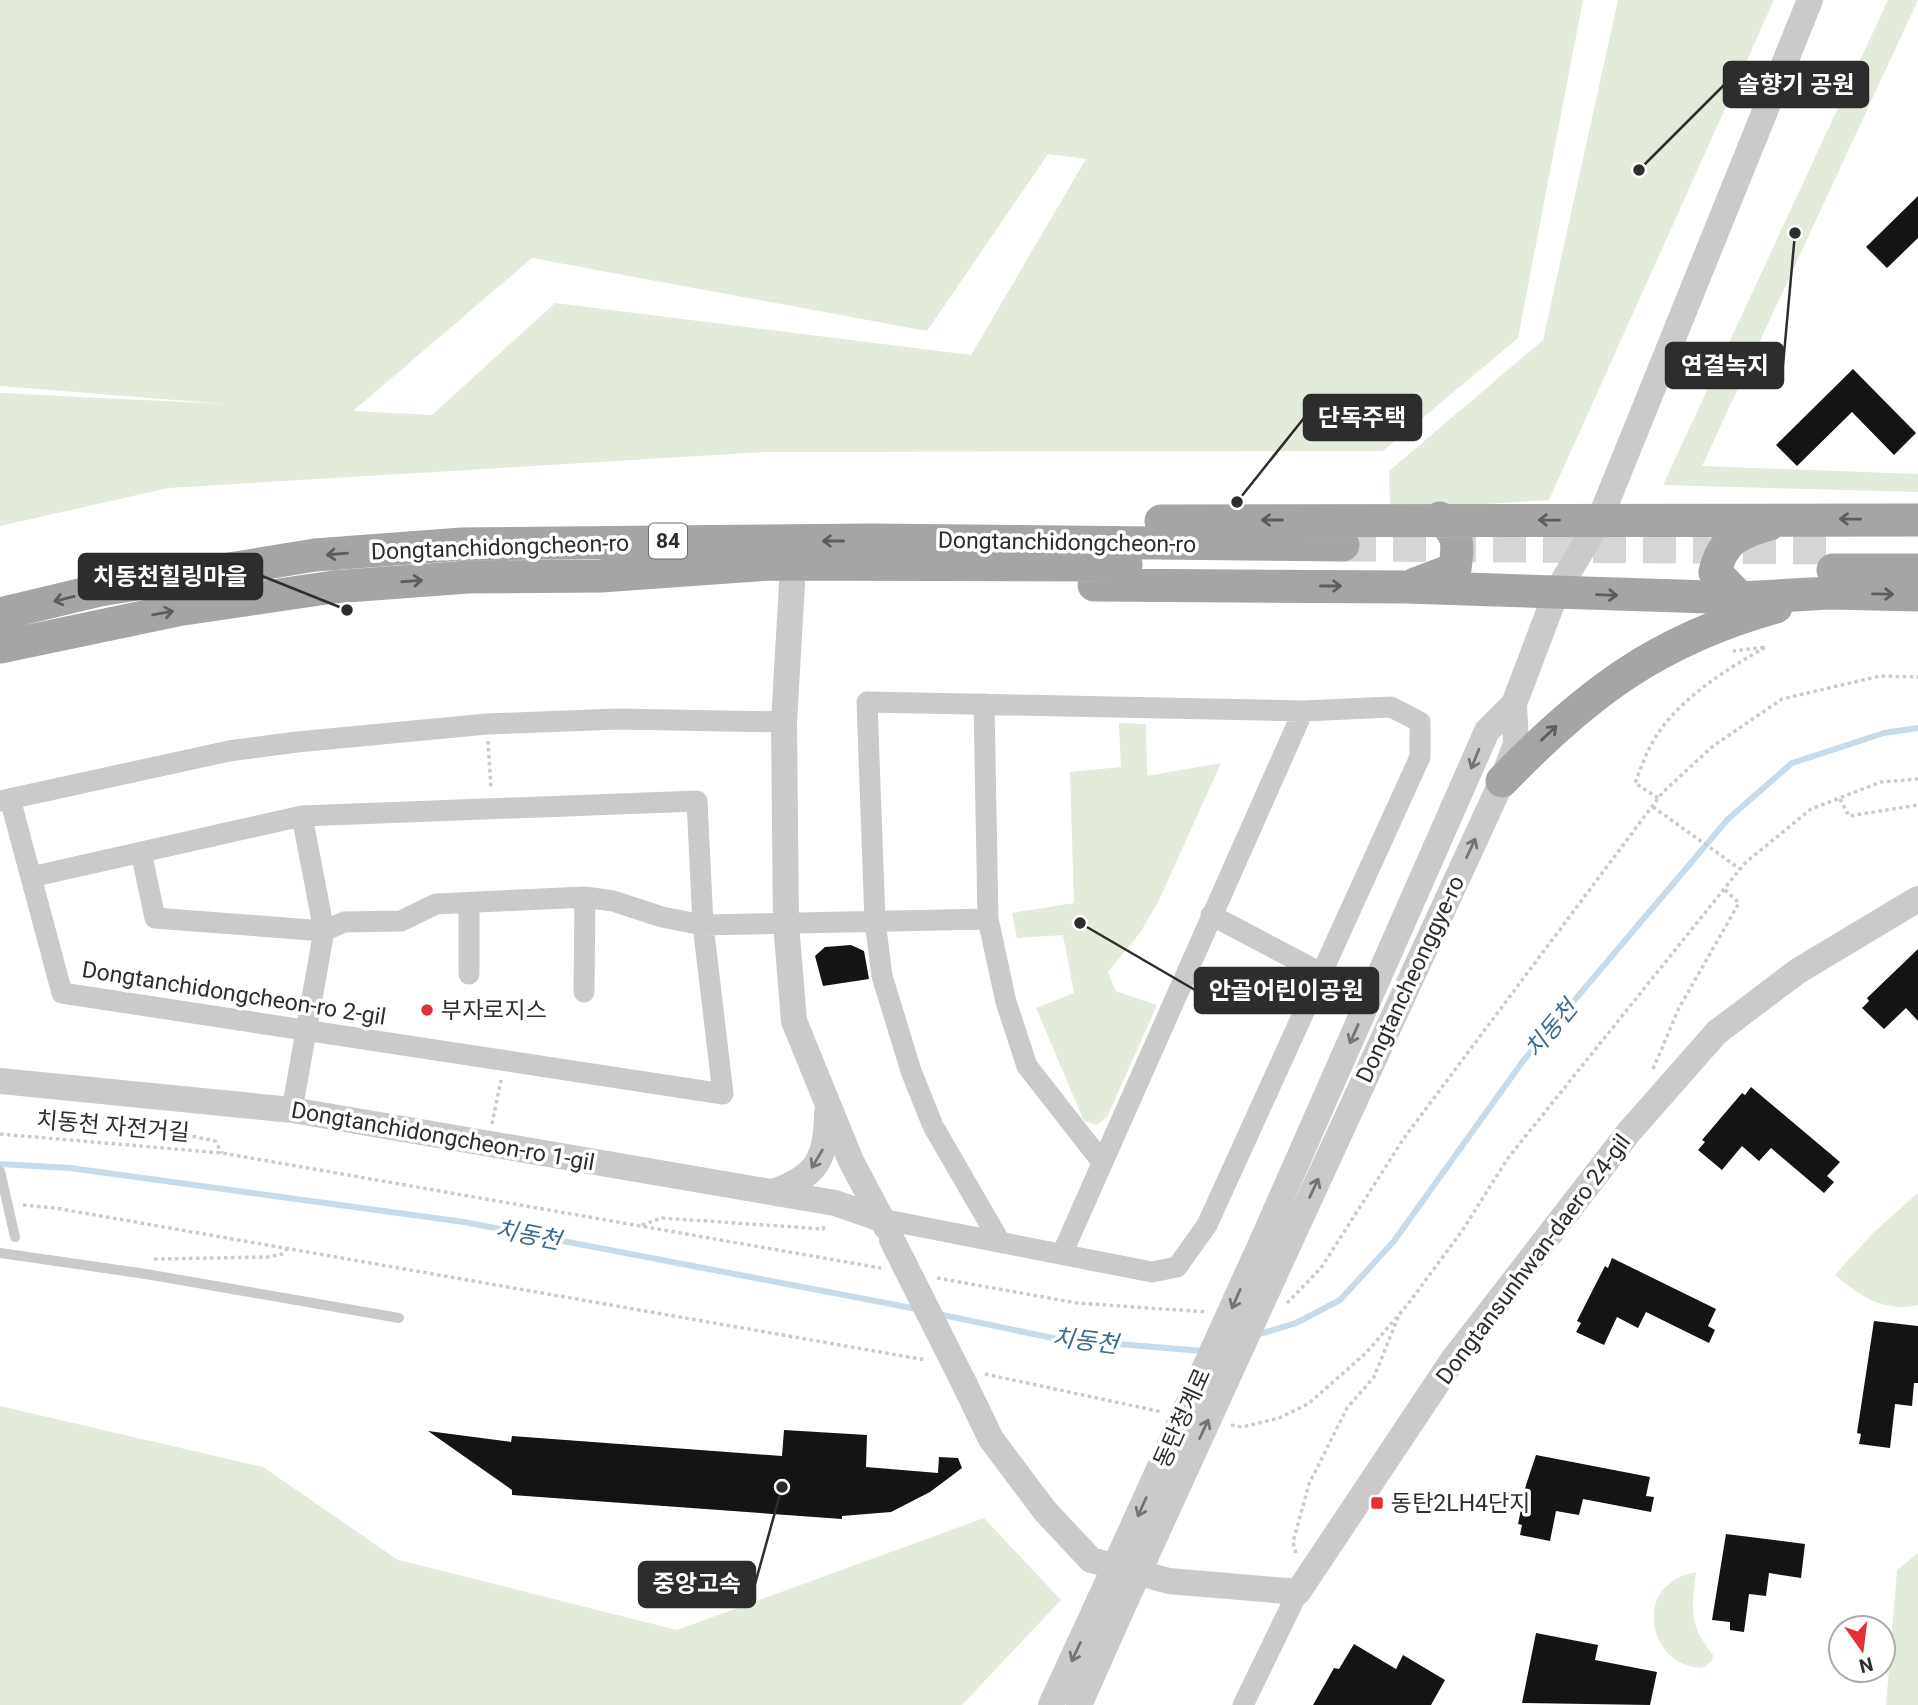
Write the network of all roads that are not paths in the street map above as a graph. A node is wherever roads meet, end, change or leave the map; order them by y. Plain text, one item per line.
1 (1810, 0) edge
2 (1440, 518) junction
3 (1789, 518) junction
4 (1918, 520) edge
5 (1599, 521) junction
6 (612, 541) junction
7 (1918, 549) edge
8 (1833, 570) junction
9 (1918, 570) edge
10 (601, 576) junction
11 (792, 584) junction
12 (1406, 587) junction
13 (1556, 593) junction
14 (1918, 595) edge
15 (1740, 598) junction
16 (0, 614) edge
17 (0, 647) edge
18 (984, 704) junction
19 (1514, 704) junction
20 (1303, 710) junction
21 (784, 722) junction
22 (1502, 781) junction
23 (5, 800) edge
24 (302, 816) junction
25 (141, 852) junction
26 (31, 877) junction
27 (585, 897) junction
28 (1918, 899) edge
29 (469, 903) junction
30 (1212, 915) junction
31 (988, 919) junction
32 (875, 921) junction
33 (786, 924) junction
34 (703, 925) junction
35 (324, 931) junction
36 (1321, 973) junction
37 (469, 974) dead end
38 (583, 992) dead end
39 (307, 1030) junction
40 (0, 1081) edge
41 (827, 1104) junction
42 (292, 1110) junction
43 (1102, 1162) junction
44 (0, 1171) edge
45 (773, 1192) junction
46 (887, 1229) junction
47 (999, 1240) junction
48 (1275, 1243) junction
49 (0, 1253) edge
50 (1062, 1254) junction
51 (18, 1255) junction
52 (400, 1318) dead end
53 (1302, 1587) junction
54 (1112, 1601) junction
55 (1051, 1705) edge
56 (1079, 1705) edge
57 (1243, 1705) edge

1 - 5 street, Dongtancheonggye-ro
5 -> 2 main road
2 -> 6 main road
2 - 12 main road
4 -> 3 main road
3 - 5 main road
3 - 15 main road
5 - 13 street, Dongtancheonggye-ro
10 -> 6 main road, Dongtanchidongcheon-ro / 84
6 -> 16 main road, Dongtanchidongcheon-ro / 84
7 - 8 main road
8 - 9 main road
8 -> 14 main road
8 - 15 main road
22 -> 8 main road
10 - 11 main road
17 -> 10 main road, Dongtanchidongcheon-ro / 84
11 -> 12 main road
11 - 21 street
12 - 13 main road
13 -> 15 main road
13 - 19 street, Dongtancheonggye-ro
18 - 20 street
18 - 31 street
18 - 32 street
19 - 22 street, Dongtancheonggye-ro
19 -> 48 street, Dongtancheonggye-ro
20 - 30 street
20 - 36 street
21 - 23 street
21 - 33 street
48 -> 22 street, Dongtancheonggye-ro
23 - 26 street, Dongtanchidongcheon-ro 2-gil
24 - 25 street, Dongtanchidongcheon-ro 2-gil
24 - 34 street, Dongtanchidongcheon-ro 2-gil
24 - 35 street
25 - 26 street, Dongtanchidongcheon-ro 2-gil
25 - 35 street
26 - 39 street, Dongtanchidongcheon-ro 2-gil
27 - 29 street
27 - 34 street
27 - 38 street
28 - 53 street, Dongtansunhwan-daero 24-gil
29 - 35 street
29 - 37 street
30 - 36 street
30 - 43 street
31 - 32 street
31 - 43 street
32 - 33 street
32 - 47 street
33 - 34 street
33 - 41 street
34 - 39 street, Dongtanchidongcheon-ro 2-gil
35 - 39 street
36 - 50 street
39 - 42 street
40 - 42 street, Dongtanchidongcheon-ro 1-gil
41 -> 45 street
41 - 46 street
42 - 45 street, Dongtanchidongcheon-ro 1-gil
43 - 50 street
44 - 51 lane, bridge
45 - 46 street, Dongtanchidongcheon-ro 1-gil
46 - 47 street
46 - 53 street, bridge
47 - 50 street
48 - 54 street, 동탄청계로, bridge
49 - 51 lane
51 - 52 lane
53 - 57 street, Dongtansunhwan-daero 24-gil
54 -> 55 street
54 - 56 street

